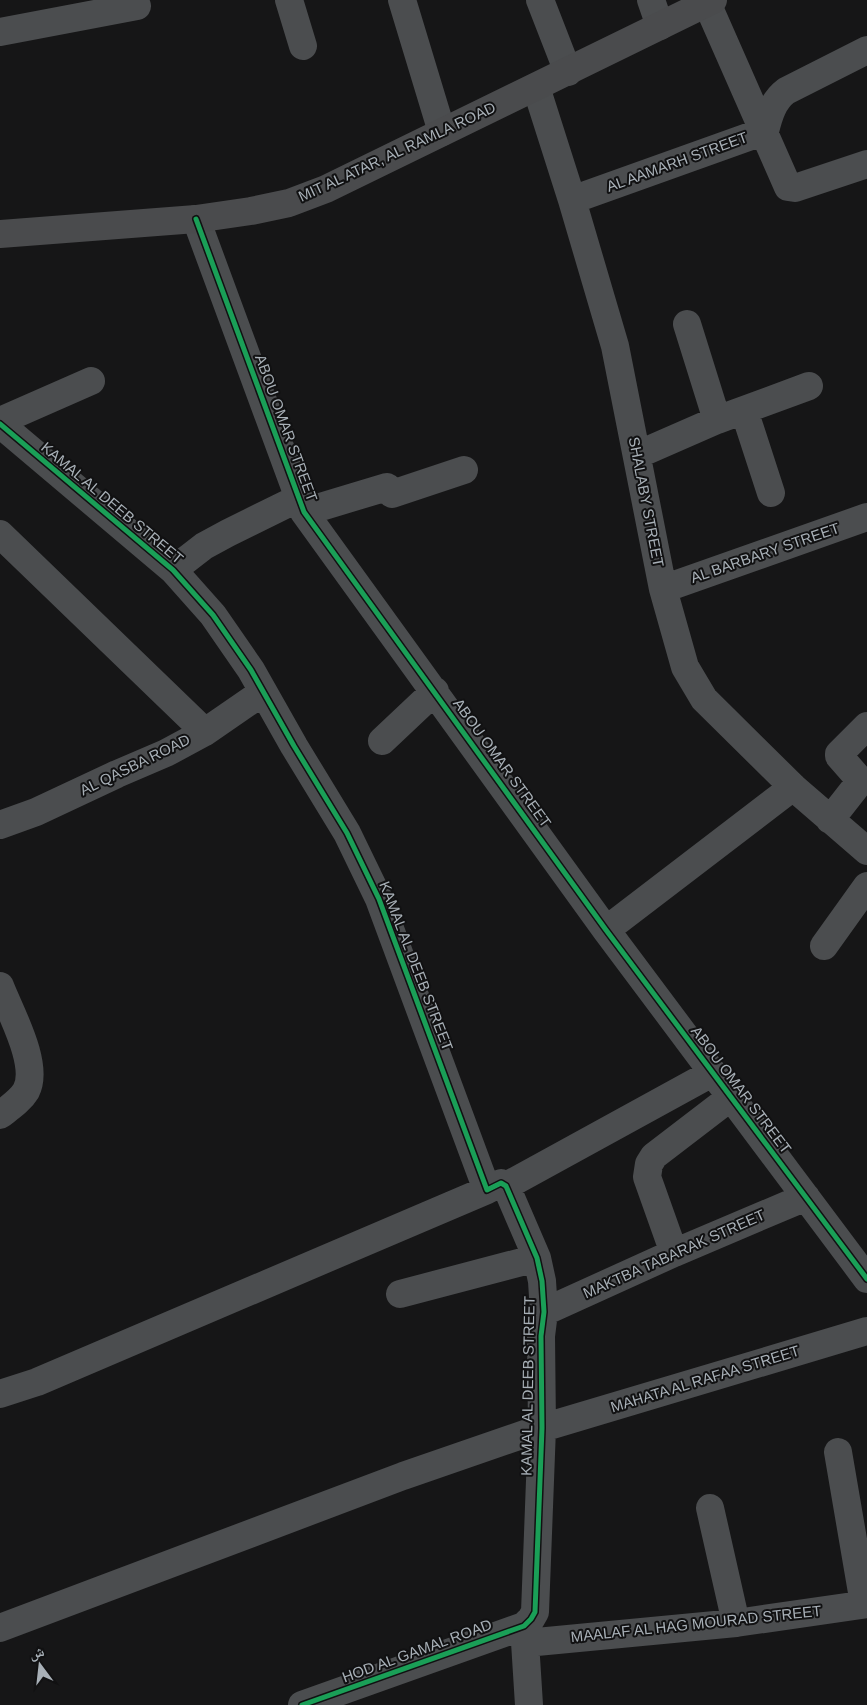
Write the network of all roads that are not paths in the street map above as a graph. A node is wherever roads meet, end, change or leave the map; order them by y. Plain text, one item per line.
1 (289, 0) edge
2 (402, 0) edge
3 (540, 0) edge
4 (652, 0) edge
5 (710, 2) edge
6 (138, 6) dead end
7 (660, 26) junction
8 (0, 32) edge
9 (303, 46) dead end
10 (867, 50) edge
11 (568, 72) junction
12 (536, 87) junction
13 (764, 131) junction
14 (442, 132) junction
15 (867, 164) edge
16 (572, 200) junction
17 (196, 219) junction
18 (0, 234) edge
19 (687, 324) dead end
20 (91, 381) dead end
21 (809, 386) dead end
22 (744, 410) junction
23 (717, 420) junction
24 (0, 423) edge
25 (637, 455) junction
26 (464, 470) dead end
27 (771, 493) dead end
28 (302, 505) junction
29 (865, 521) edge
30 (0, 534) edge
31 (173, 570) junction
32 (663, 589) junction
33 (435, 691) junction
34 (263, 692) junction
35 (867, 726) edge
36 (204, 732) junction
37 (382, 741) dead end
38 (793, 787) junction
39 (830, 820) junction
40 (0, 825) edge
41 (867, 851) edge
42 (867, 886) edge
43 (606, 930) junction
44 (824, 946) dead end
45 (0, 986) edge
46 (712, 1072) junction
47 (730, 1097) junction
48 (0, 1115) edge
49 (496, 1188) junction
50 (806, 1197) junction
51 (674, 1253) junction
52 (537, 1258) junction
53 (867, 1279) edge
54 (400, 1294) dead end
55 (544, 1312) junction
56 (867, 1331) edge
57 (0, 1394) edge
58 (542, 1428) junction
59 (838, 1452) dead end
60 (710, 1508) dead end
61 (866, 1604) edge
62 (736, 1623) junction
63 (528, 1627) junction
64 (0, 1628) edge
65 (302, 1705) edge
66 (529, 1705) edge

1 - 9 street
2 - 14 street
3 - 11 street
4 - 7 street
5 - 7 main road, MIT AL ATAR, AL RAMLA ROAD
5 - 13 street
6 - 8 street
7 - 11 main road, MIT AL ATAR, AL RAMLA ROAD
10 - 13 street, AL AAMARH STREET
11 - 12 main road, MIT AL ATAR, AL RAMLA ROAD
12 - 14 main road, MIT AL ATAR, AL RAMLA ROAD
12 - 16 street, SHALABY STREET
13 - 15 street
13 - 16 street, AL AAMARH STREET
14 - 17 main road, MIT AL ATAR, AL RAMLA ROAD
16 - 25 street, SHALABY STREET
17 - 18 main road, MIT AL ATAR, AL RAMLA ROAD
17 - 28 street, ABOU OMAR STREET
19 - 23 street
20 - 24 street
21 - 22 street
22 - 23 street
22 - 27 street
23 - 25 street
24 - 31 street, KAMAL AL DEEB STREET
25 - 32 street, SHALABY STREET
26 - 28 street
28 - 31 street
28 - 33 street, ABOU OMAR STREET
29 - 32 street, AL BARBARY STREET
30 - 36 street
31 - 34 street, KAMAL AL DEEB STREET
32 - 38 street, SHALABY STREET
33 - 37 street
33 - 43 street, ABOU OMAR STREET
34 - 36 street, AL QASBA ROAD
34 - 49 street, KAMAL AL DEEB STREET
35 - 39 street
36 - 40 street, AL QASBA ROAD
38 - 39 street, SHALABY STREET
38 - 43 street
39 - 41 street, SHALABY STREET
42 - 44 street
43 - 46 street, ABOU OMAR STREET
45 - 48 street
46 - 47 street, ABOU OMAR STREET
46 - 49 street
47 - 50 street, ABOU OMAR STREET
47 - 51 street
49 - 52 street, KAMAL AL DEEB STREET
49 - 57 street
50 - 51 street, MAKTBA TABARAK STREET
50 - 53 street, ABOU OMAR STREET
51 - 55 street, MAKTBA TABARAK STREET
52 - 54 street
52 - 55 street, KAMAL AL DEEB STREET
55 - 58 street, KAMAL AL DEEB STREET
56 - 58 street, MAHATA AL RAFAA STREET
58 - 63 street, KAMAL AL DEEB STREET
58 - 64 street, MAHATA AL RAFAA STREET
59 - 61 street
60 - 62 street
61 - 62 street, MAALAF AL HAG MOURAD STREET
62 - 63 street, MAALAF AL HAG MOURAD STREET
63 - 65 street, HOD AL GAMAL ROAD
63 - 66 street, KAMAL AL DEEB STREET

